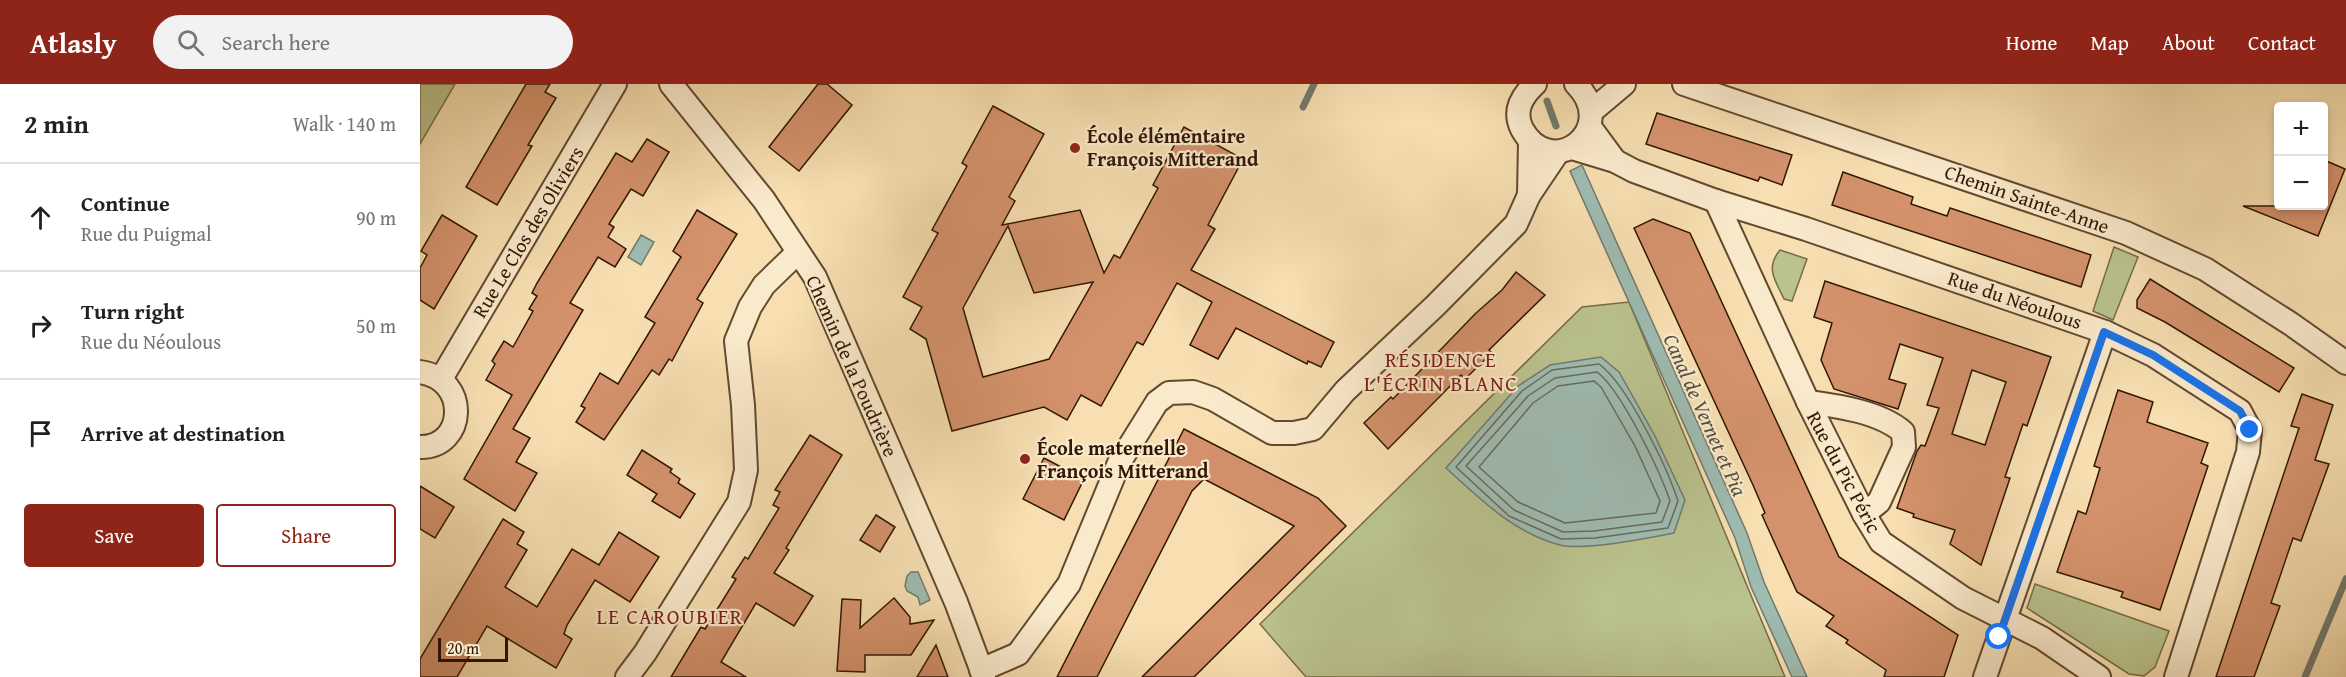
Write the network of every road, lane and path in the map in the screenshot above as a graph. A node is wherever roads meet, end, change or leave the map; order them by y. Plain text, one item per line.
1 (615, 84) edge
2 (671, 84) edge
3 (1535, 84) edge
4 (1576, 84) edge
5 (1624, 84) edge
6 (1684, 84) edge
7 (1591, 119) junction
8 (1530, 142) junction
9 (1565, 150) junction
10 (1615, 161) junction
11 (1529, 195) junction
12 (1716, 201) junction
13 (1769, 218) junction
14 (1732, 238) junction
15 (797, 253) junction
16 (2104, 332) junction
17 (2346, 363) edge
18 (431, 376) edge
19 (1808, 402) junction
20 (420, 447) edge
21 (1864, 514) junction
22 (2005, 621) junction
23 (982, 674) edge
24 (627, 677) edge
25 (1985, 677) edge
26 (2099, 677) edge
27 (2176, 677) edge

1 - 18 street, Rue Le Clos des Oliviers
2 - 15 street, Chemin de la Poudrière
3 - 8 street
4 - 7 street, Rue du Néoulous
5 - 7 street
6 - 17 street, Chemin Sainte-Anne
7 - 9 street
7 - 10 street, Rue du Néoulous
8 - 9 street, Rue du Néoulous
8 - 11 street
9 - 10 street, Rue du Néoulous
9 - 11 street
10 - 12 street, Rue du Néoulous
11 - 23 street
12 - 13 street, Rue du Néoulous
12 - 14 street, Rue du Pic Péric
13 - 14 street
13 - 16 street, Rue du Néoulous
14 - 19 street, Rue du Pic Péric
15 - 23 street, Chemin de la Poudrière
15 - 24 street
16 - 22 street
16 - 27 street, Rue du Néoulous
18 - 20 street
19 - 21 street, Rue du Pic Péric
19 - 21 street
21 - 22 street, Rue du Pic Péric
22 - 25 street
22 - 26 street, Rue du Pic Péric

